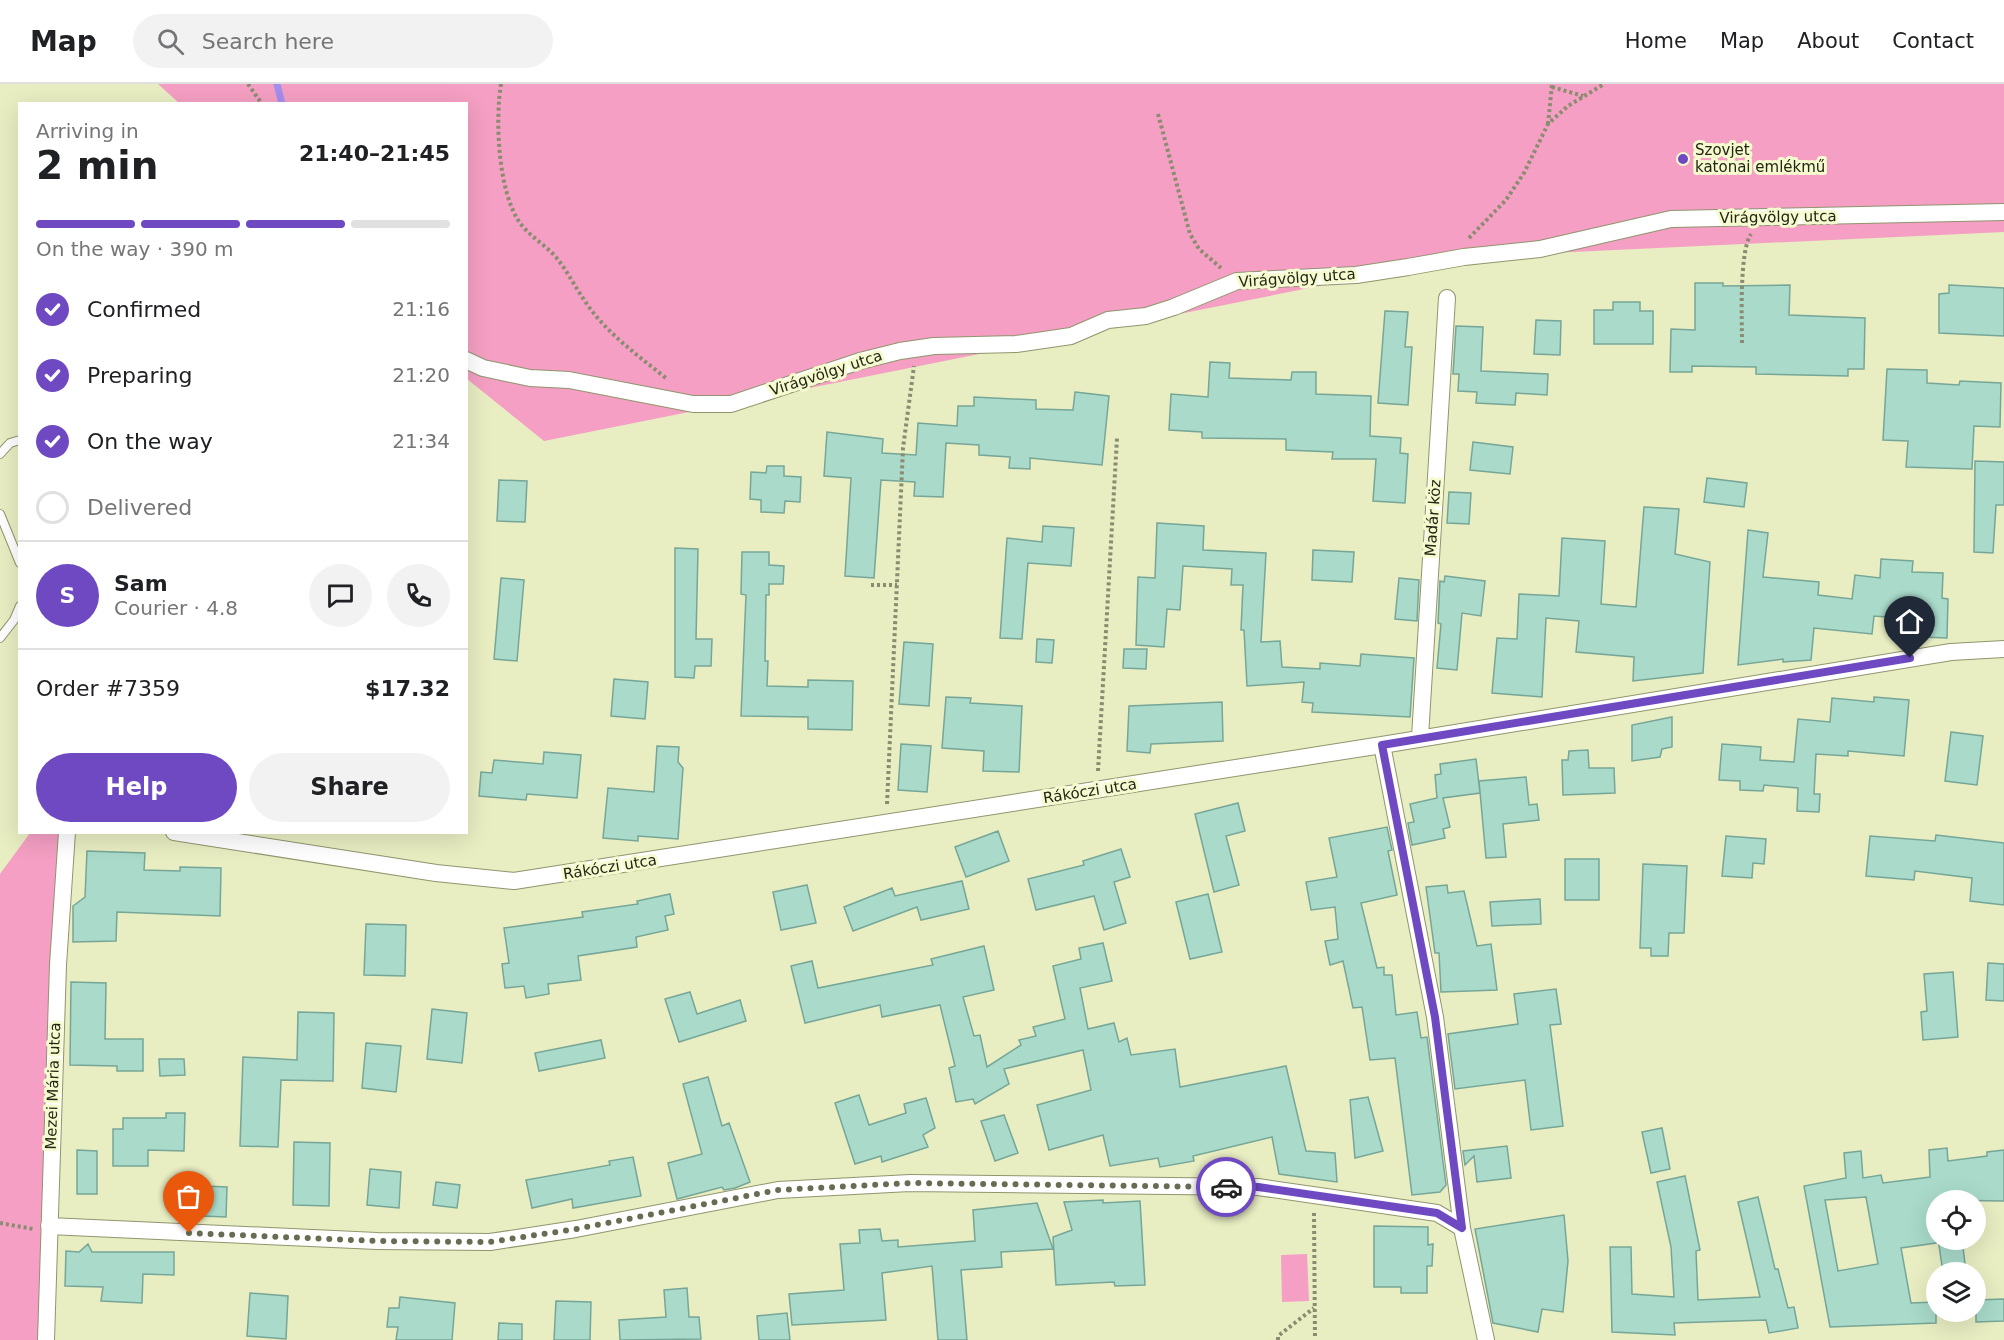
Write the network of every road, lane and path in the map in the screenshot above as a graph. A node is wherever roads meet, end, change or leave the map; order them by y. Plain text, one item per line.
1 (248, 84) edge
2 (501, 84) edge
3 (1604, 84) edge
4 (1552, 86) edge
5 (1584, 96) junction
6 (261, 102) edge
7 (1158, 114) dead end
8 (1548, 124) junction
9 (2004, 212) edge
10 (1762, 218) junction
11 (1464, 257) junction
12 (1237, 281) junction
13 (1447, 298) dead end
14 (1742, 343) dead end
15 (916, 348) junction
16 (468, 361) edge
17 (693, 404) junction
18 (1117, 438) dead end
19 (18, 441) edge
20 (0, 453) edge
21 (0, 514) edge
22 (18, 558) edge
23 (871, 585) dead end
24 (897, 585) junction
25 (18, 611) edge
26 (0, 638) edge
27 (2004, 649) edge
28 (1420, 737) junction
29 (1382, 745) junction
30 (1097, 790) junction
31 (886, 823) junction
32 (67, 834) edge
33 (187, 834) edge
34 (1313, 1195) junction
35 (0, 1223) edge
36 (48, 1226) junction
37 (1462, 1228) junction
38 (1315, 1308) junction
39 (1315, 1339) edge
40 (46, 1340) edge
41 (1278, 1340) edge
42 (1486, 1340) edge

1 - 6 path
2 - 17 path
3 - 5 path
4 - 5 path
4 - 8 path
5 - 8 path
7 - 12 path
8 - 11 path
9 - 10 street, Virágvölgy utca
10 - 11 street, Virágvölgy utca
10 - 14 path
11 - 12 street, Virágvölgy utca
12 - 15 street, Virágvölgy utca
13 - 28 street, Madár köz
15 - 17 street, Virágvölgy utca
15 - 24 path
16 - 17 street, Virágvölgy utca
18 - 30 path
19 - 20 lane
21 - 22 lane
23 - 24 path
24 - 31 path
25 - 26 lane
27 - 28 street, Rákóczi utca
28 - 29 street, Rákóczi utca
29 - 30 street, Rákóczi utca
29 - 37 street
30 - 31 street, Rákóczi utca
31 - 33 street, Rákóczi utca
32 - 36 street, Mezei Mária utca
34 - 36 street
34 - 37 street
34 - 38 path
35 - 36 path
36 - 40 street, Mezei Mária utca
37 - 42 street
38 - 39 path
38 - 41 path

